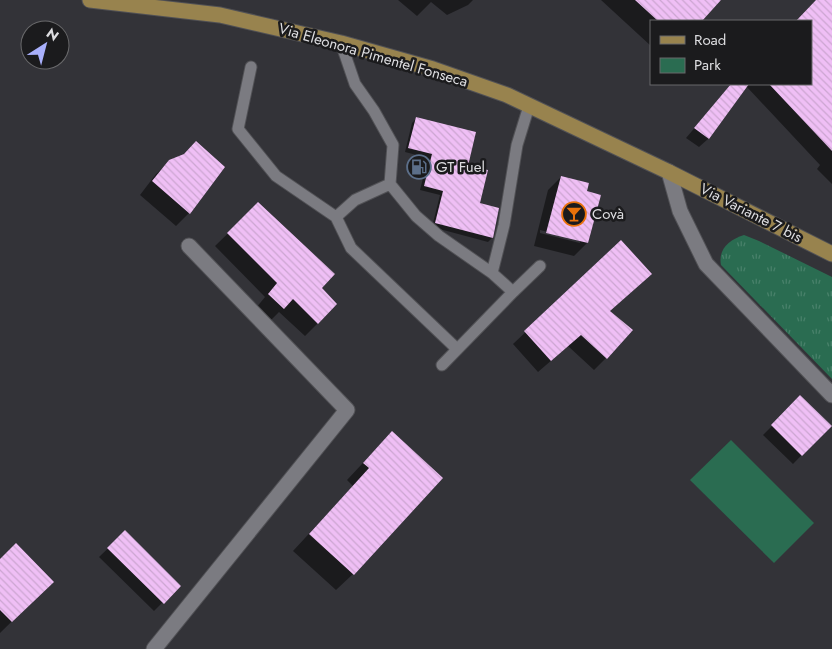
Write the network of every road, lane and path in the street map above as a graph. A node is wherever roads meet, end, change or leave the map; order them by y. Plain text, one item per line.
1 (90, 0) edge
2 (341, 43) junction
3 (251, 67) dead end
4 (529, 106) junction
5 (669, 172) junction
6 (390, 184) junction
7 (336, 217) junction
8 (189, 246) dead end
9 (832, 254) edge
10 (540, 266) dead end
11 (492, 273) junction
12 (513, 292) junction
13 (458, 349) junction
14 (442, 365) dead end
15 (832, 395) edge
16 (154, 649) edge

1 - 2 main road, Via Eleonora Pimentel Fonseca
2 - 4 main road, Via Eleonora Pimentel Fonseca
2 - 6 lane
3 - 7 lane
4 - 5 main road, Via Eleonora Pimentel Fonseca
4 - 11 lane
5 - 9 main road, Via Variante 7 bis
5 - 15 street
6 - 7 lane
6 - 11 lane
7 - 13 lane
8 - 16 street
10 - 12 lane
11 - 12 lane
12 - 13 lane
13 - 14 lane

